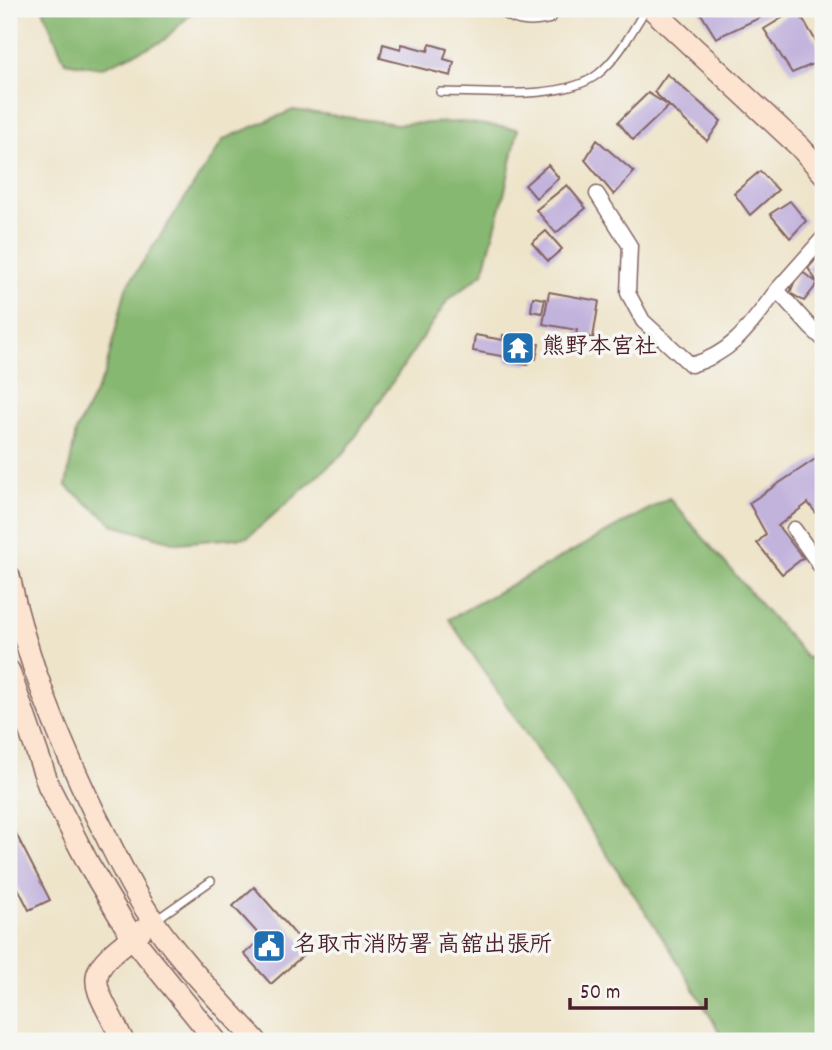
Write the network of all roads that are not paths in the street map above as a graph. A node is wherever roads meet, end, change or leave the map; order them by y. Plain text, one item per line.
1 (503, 9) edge
2 (554, 9) edge
3 (649, 9) edge
4 (440, 92) dead end
5 (823, 173) edge
6 (597, 194) dead end
7 (823, 238) edge
8 (777, 290) junction
9 (823, 339) edge
10 (794, 529) dead end
11 (823, 570) edge
12 (9, 576) edge
13 (9, 671) edge
14 (211, 881) dead end
15 (154, 922) junction
16 (132, 937) junction
17 (124, 1041) edge
18 (216, 1041) edge
19 (256, 1041) edge

1 - 2 street
3 - 4 lane
3 - 5 street
6 - 8 street
7 - 8 street
8 - 9 street
10 - 11 street
12 - 15 street
13 - 16 street
14 - 15 lane
15 - 16 street
15 - 19 street
16 - 17 street
16 - 18 street

